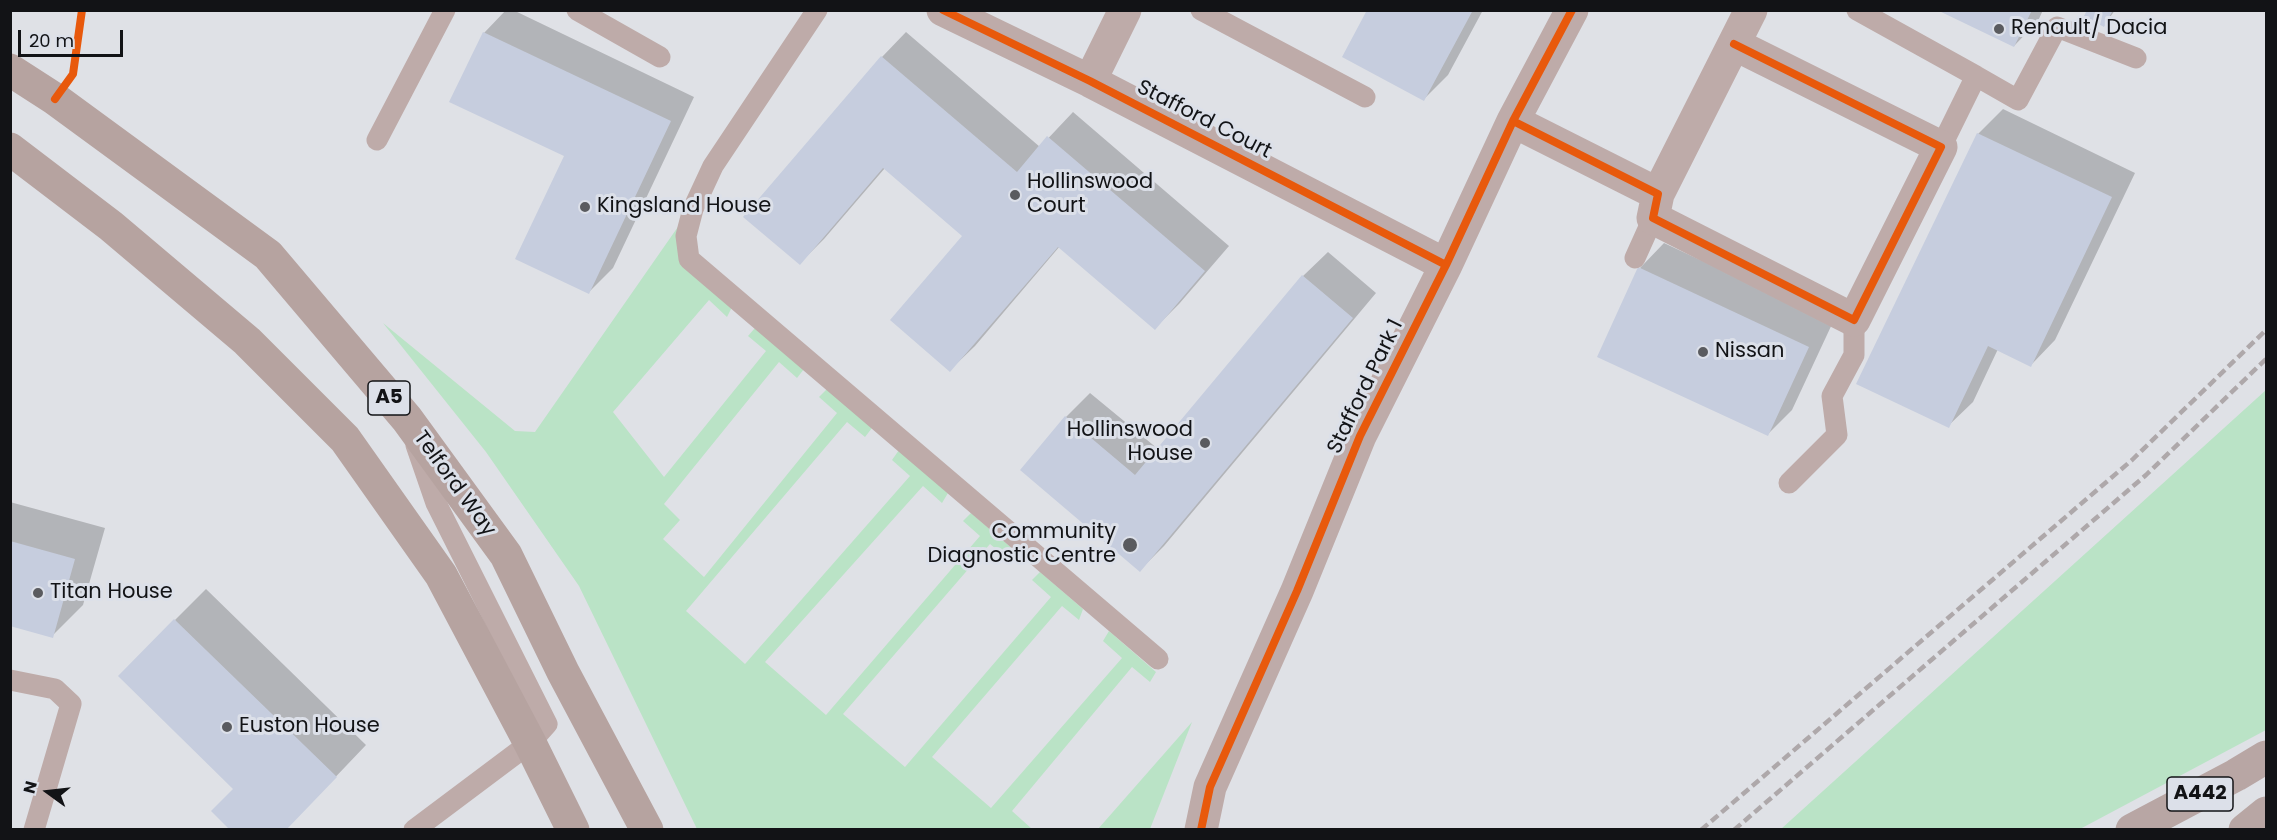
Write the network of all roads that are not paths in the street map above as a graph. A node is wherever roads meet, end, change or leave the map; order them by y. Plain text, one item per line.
1 (445, 10) edge
2 (577, 10) edge
3 (817, 10) edge
4 (943, 10) edge
5 (1125, 10) edge
6 (1201, 10) edge
7 (1572, 10) edge
8 (1751, 10) edge
9 (1857, 10) edge
10 (1734, 44) junction
11 (660, 57) dead end
12 (2136, 58) dead end
13 (10, 70) edge
14 (1976, 76) junction
15 (1090, 81) junction
16 (1365, 97) dead end
17 (1513, 121) junction
18 (377, 140) dead end
19 (1941, 147) junction
20 (10, 149) edge
21 (1655, 206) junction
22 (1635, 258) dead end
23 (1446, 266) junction
24 (1854, 320) junction
25 (407, 419) junction
26 (1789, 483) dead end
27 (1158, 659) dead end
28 (10, 680) edge
29 (530, 743) junction
30 (2266, 757) edge
31 (1210, 787) junction
32 (2266, 813) edge
33 (34, 830) edge
34 (414, 830) edge
35 (573, 830) edge
36 (647, 830) edge
37 (1180, 830) edge
38 (1201, 830) edge
39 (2132, 830) edge
40 (2245, 830) edge

1 - 18 lane
2 - 11 lane
3 - 27 lane
4 - 15 street, Stafford Court
5 - 15 street
6 - 16 lane
7 - 17 street, Stafford Park 1
8 - 10 street
9 - 14 lane
10 - 19 street
10 - 21 street
12 - 14 lane
13 - 25 main road, Telford Way / A5
14 - 19 lane
15 - 23 street, Stafford Court
17 - 21 street
17 - 23 street, Stafford Park 1
19 - 24 street
20 - 29 main road
21 - 22 lane
21 - 24 street
23 - 31 street, Stafford Park 1
24 - 26 lane
25 - 29 lane
25 - 36 main road, Telford Way / A5
28 - 33 lane
29 - 34 lane
29 - 35 main road
30 - 39 highway, A442
31 - 37 street
31 - 38 street
32 - 40 highway, A442

